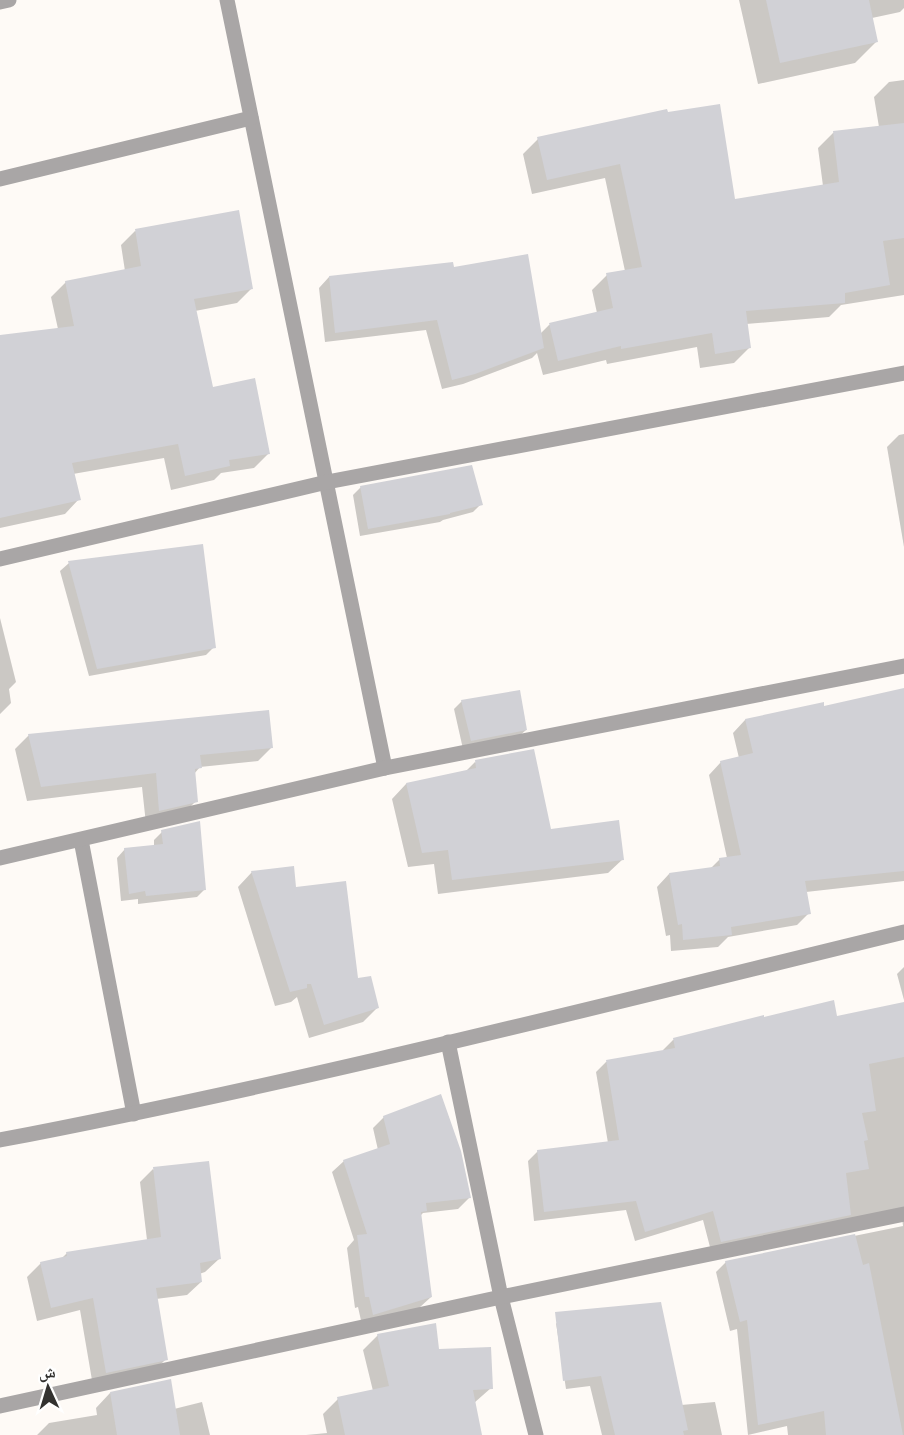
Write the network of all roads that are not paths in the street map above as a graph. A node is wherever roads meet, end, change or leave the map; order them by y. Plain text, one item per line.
1 (9, 0) edge
2 (227, 0) edge
3 (0, 2) edge
4 (251, 118) junction
5 (0, 179) edge
6 (904, 373) edge
7 (327, 482) junction
8 (0, 559) edge
9 (904, 666) edge
10 (385, 768) junction
11 (81, 840) junction
12 (0, 858) edge
13 (904, 932) edge
14 (448, 1042) junction
15 (134, 1114) junction
16 (0, 1140) edge
17 (904, 1214) edge
18 (501, 1297) junction
19 (0, 1406) edge
20 (536, 1435) edge

1 - 3 street
2 - 4 street
4 - 5 street
4 - 7 street
6 - 7 street
7 - 8 street
7 - 10 street
9 - 10 street
10 - 11 street
11 - 12 street
11 - 15 street
13 - 14 street
14 - 15 street
14 - 18 street
15 - 16 street
17 - 18 street
18 - 19 street
18 - 20 street

